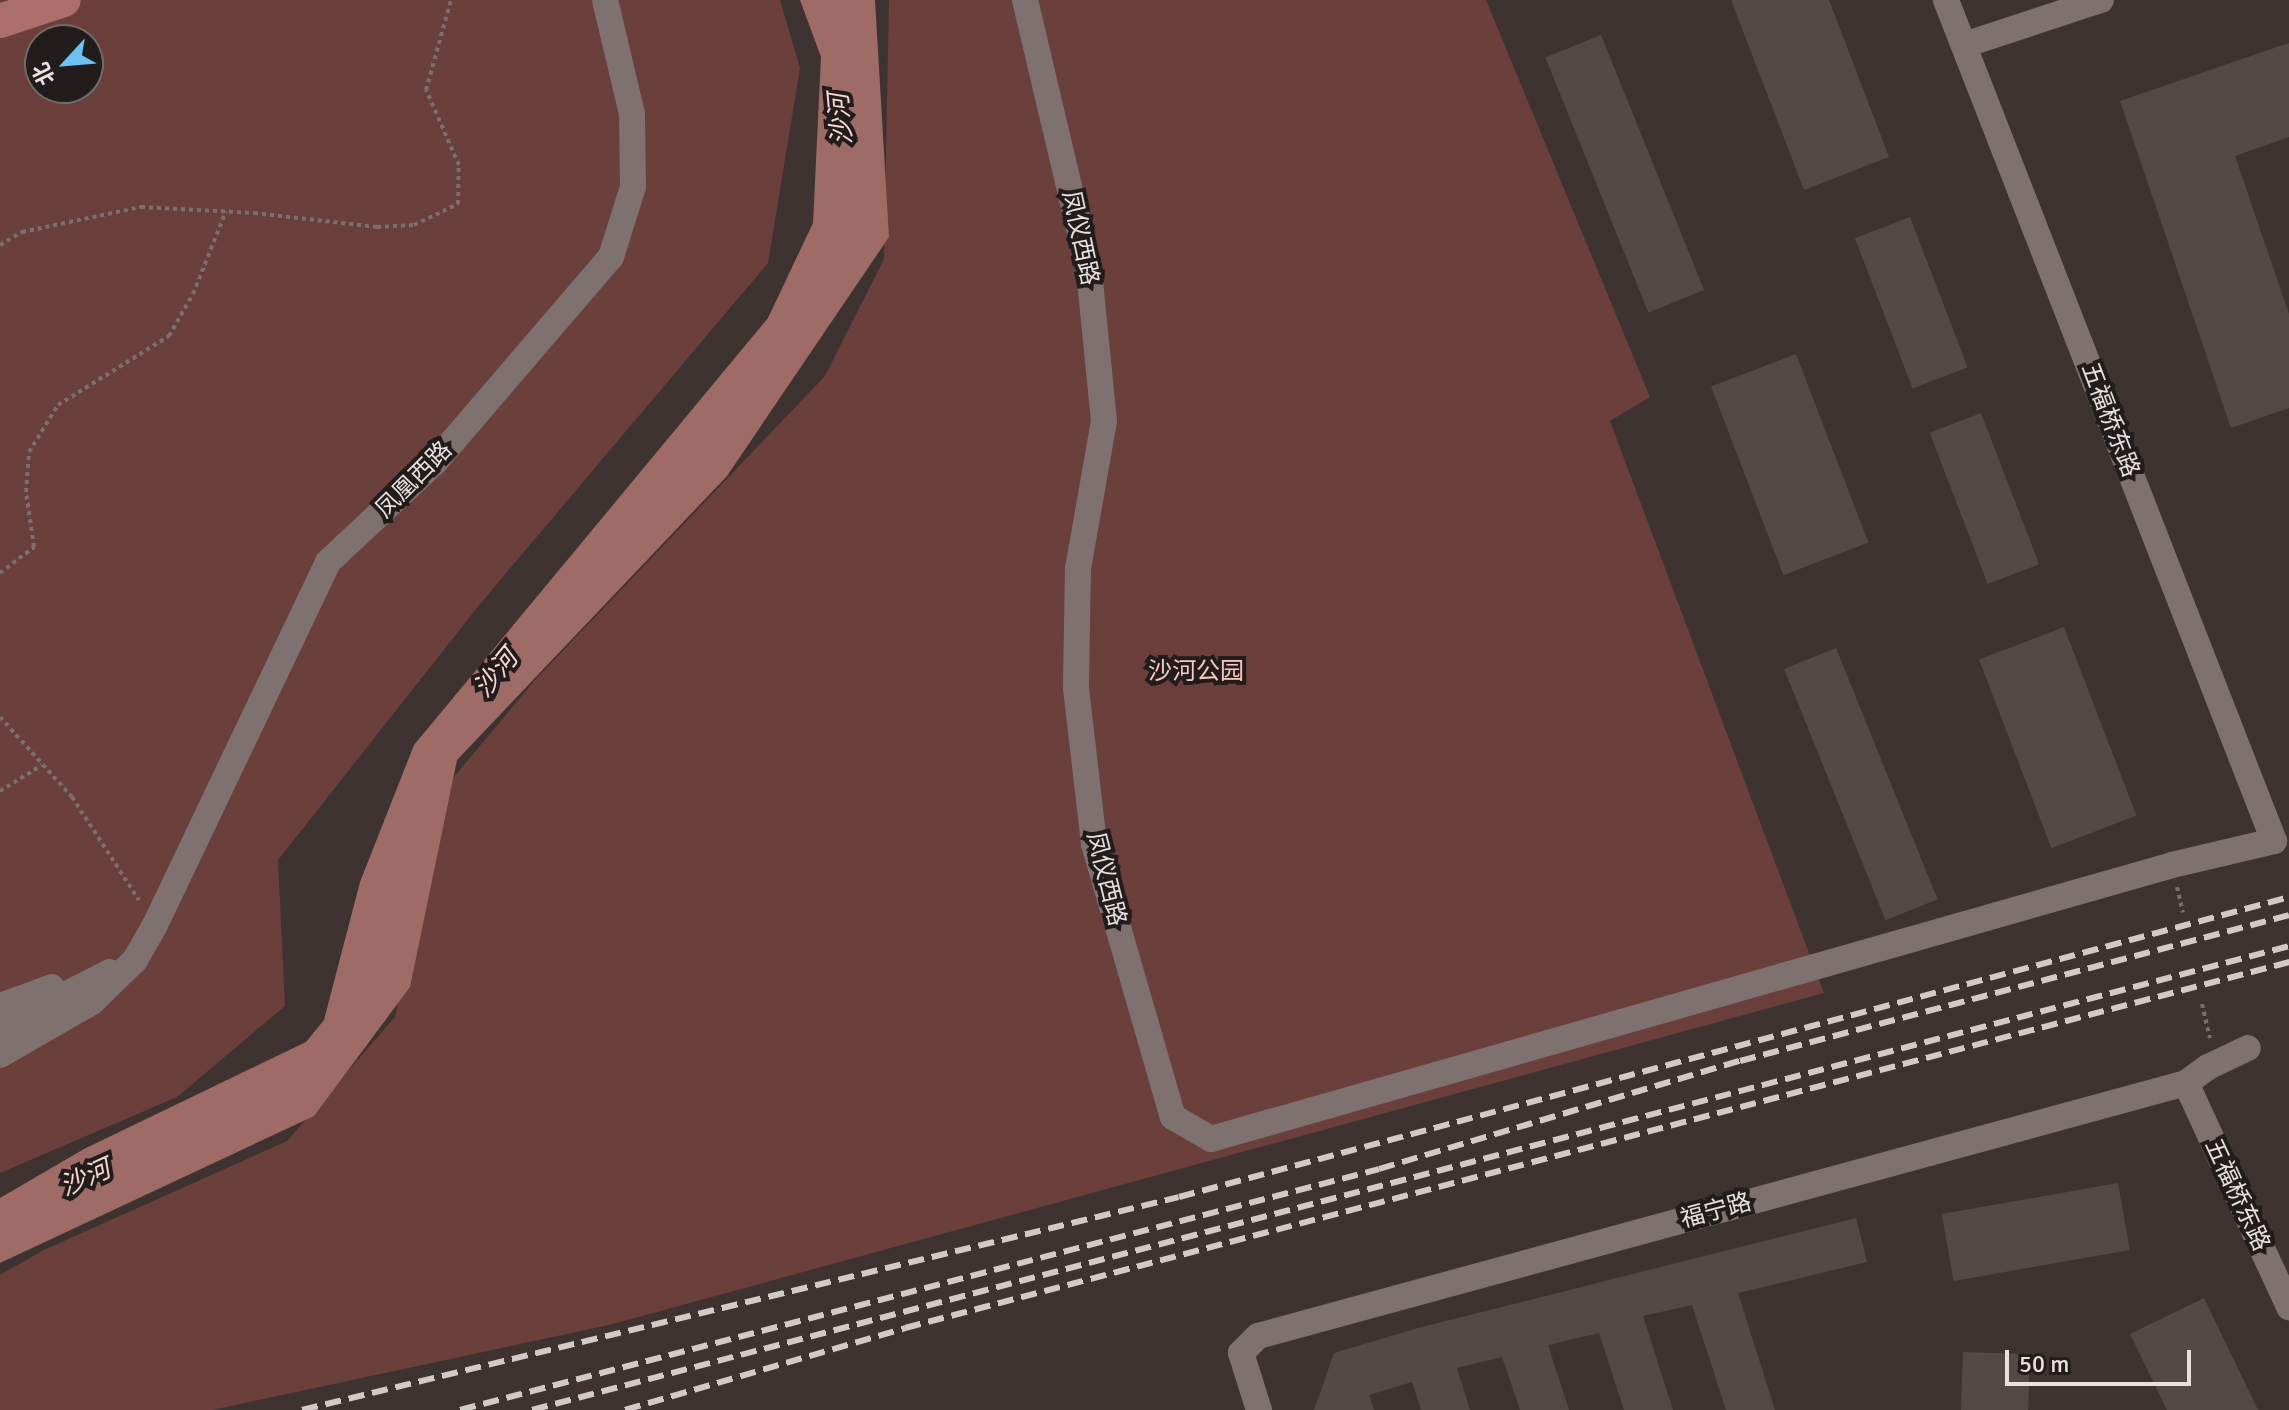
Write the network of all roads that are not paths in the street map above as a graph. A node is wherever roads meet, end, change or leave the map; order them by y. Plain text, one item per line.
1 (64, 0) edge
2 (605, 0) edge
3 (1025, 0) edge
4 (1946, 0) edge
5 (2101, 0) edge
6 (0, 21) edge
7 (1964, 45) junction
8 (2274, 841) joint
9 (135, 960) junction
10 (0, 1006) edge
11 (0, 1028) edge
12 (2248, 1048) dead end
13 (0, 1055) edge
14 (2186, 1083) junction
15 (2289, 1307) edge
16 (1259, 1410) edge

1 - 6 main road
2 - 9 street, 凤凰西路
3 - 8 street, 凤仪西路
4 - 7 street, 五福桥东路
5 - 7 street
7 - 8 street, 五福桥东路
9 - 10 street
9 - 11 street
9 - 13 street, 凤凰西路
12 - 14 street, 福宁路
14 - 15 street, 五福桥东路
14 - 16 street, 福宁路

